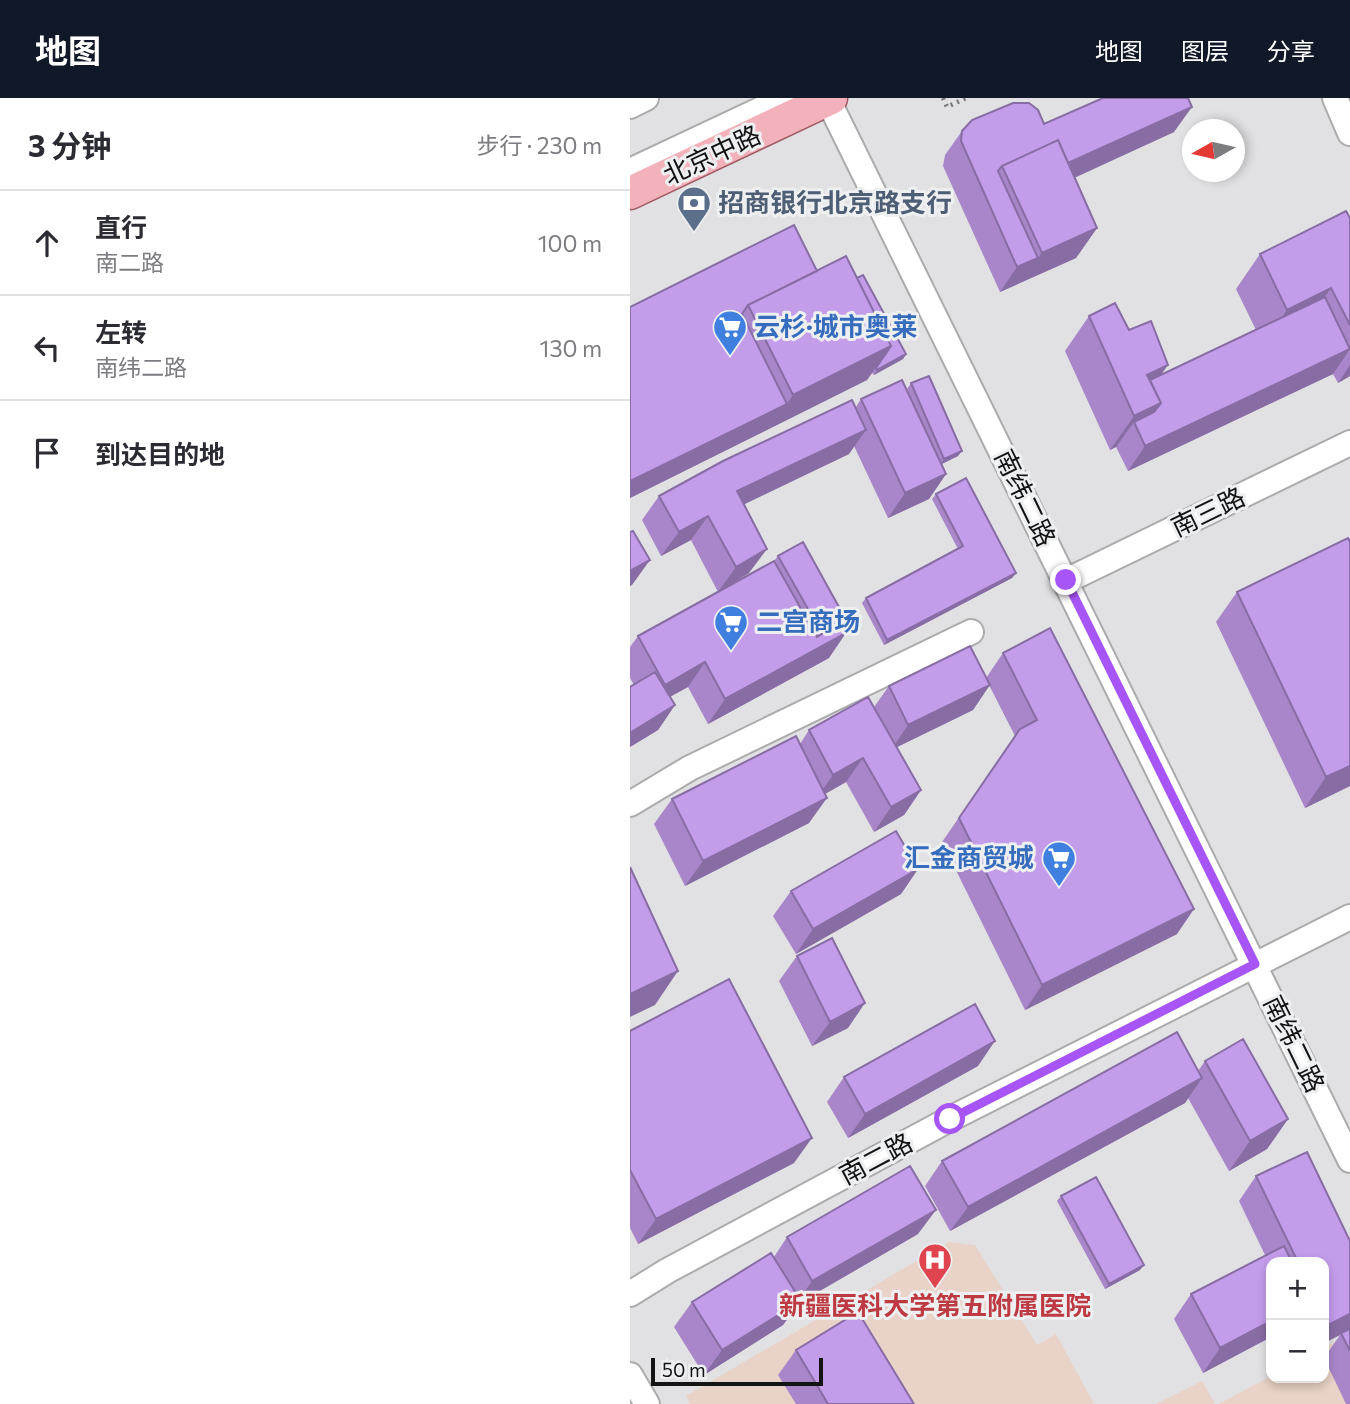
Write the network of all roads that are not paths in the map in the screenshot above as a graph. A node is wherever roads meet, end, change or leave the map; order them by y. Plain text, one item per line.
1 (646, 98) edge
2 (785, 98) edge
3 (1335, 98) edge
4 (829, 99) edge
5 (630, 106) edge
6 (1350, 133) edge
7 (630, 171) edge
8 (630, 193) edge
9 (1350, 443) edge
10 (1066, 580) junction
11 (971, 632) dead end
12 (630, 804) edge
13 (1350, 917) edge
14 (1255, 964) junction
15 (1350, 1160) edge
16 (630, 1294) edge
17 (630, 1375) edge
18 (647, 1404) edge

1 - 5 street
2 - 7 street
3 - 6 street
4 - 8 main road, 北京中路
4 - 10 street, 南纬二路
9 - 10 street, 南三路
10 - 14 street, 南纬二路
11 - 12 street
13 - 14 street, 南二路
14 - 15 street, 南纬二路
14 - 16 street, 南二路
17 - 18 street

